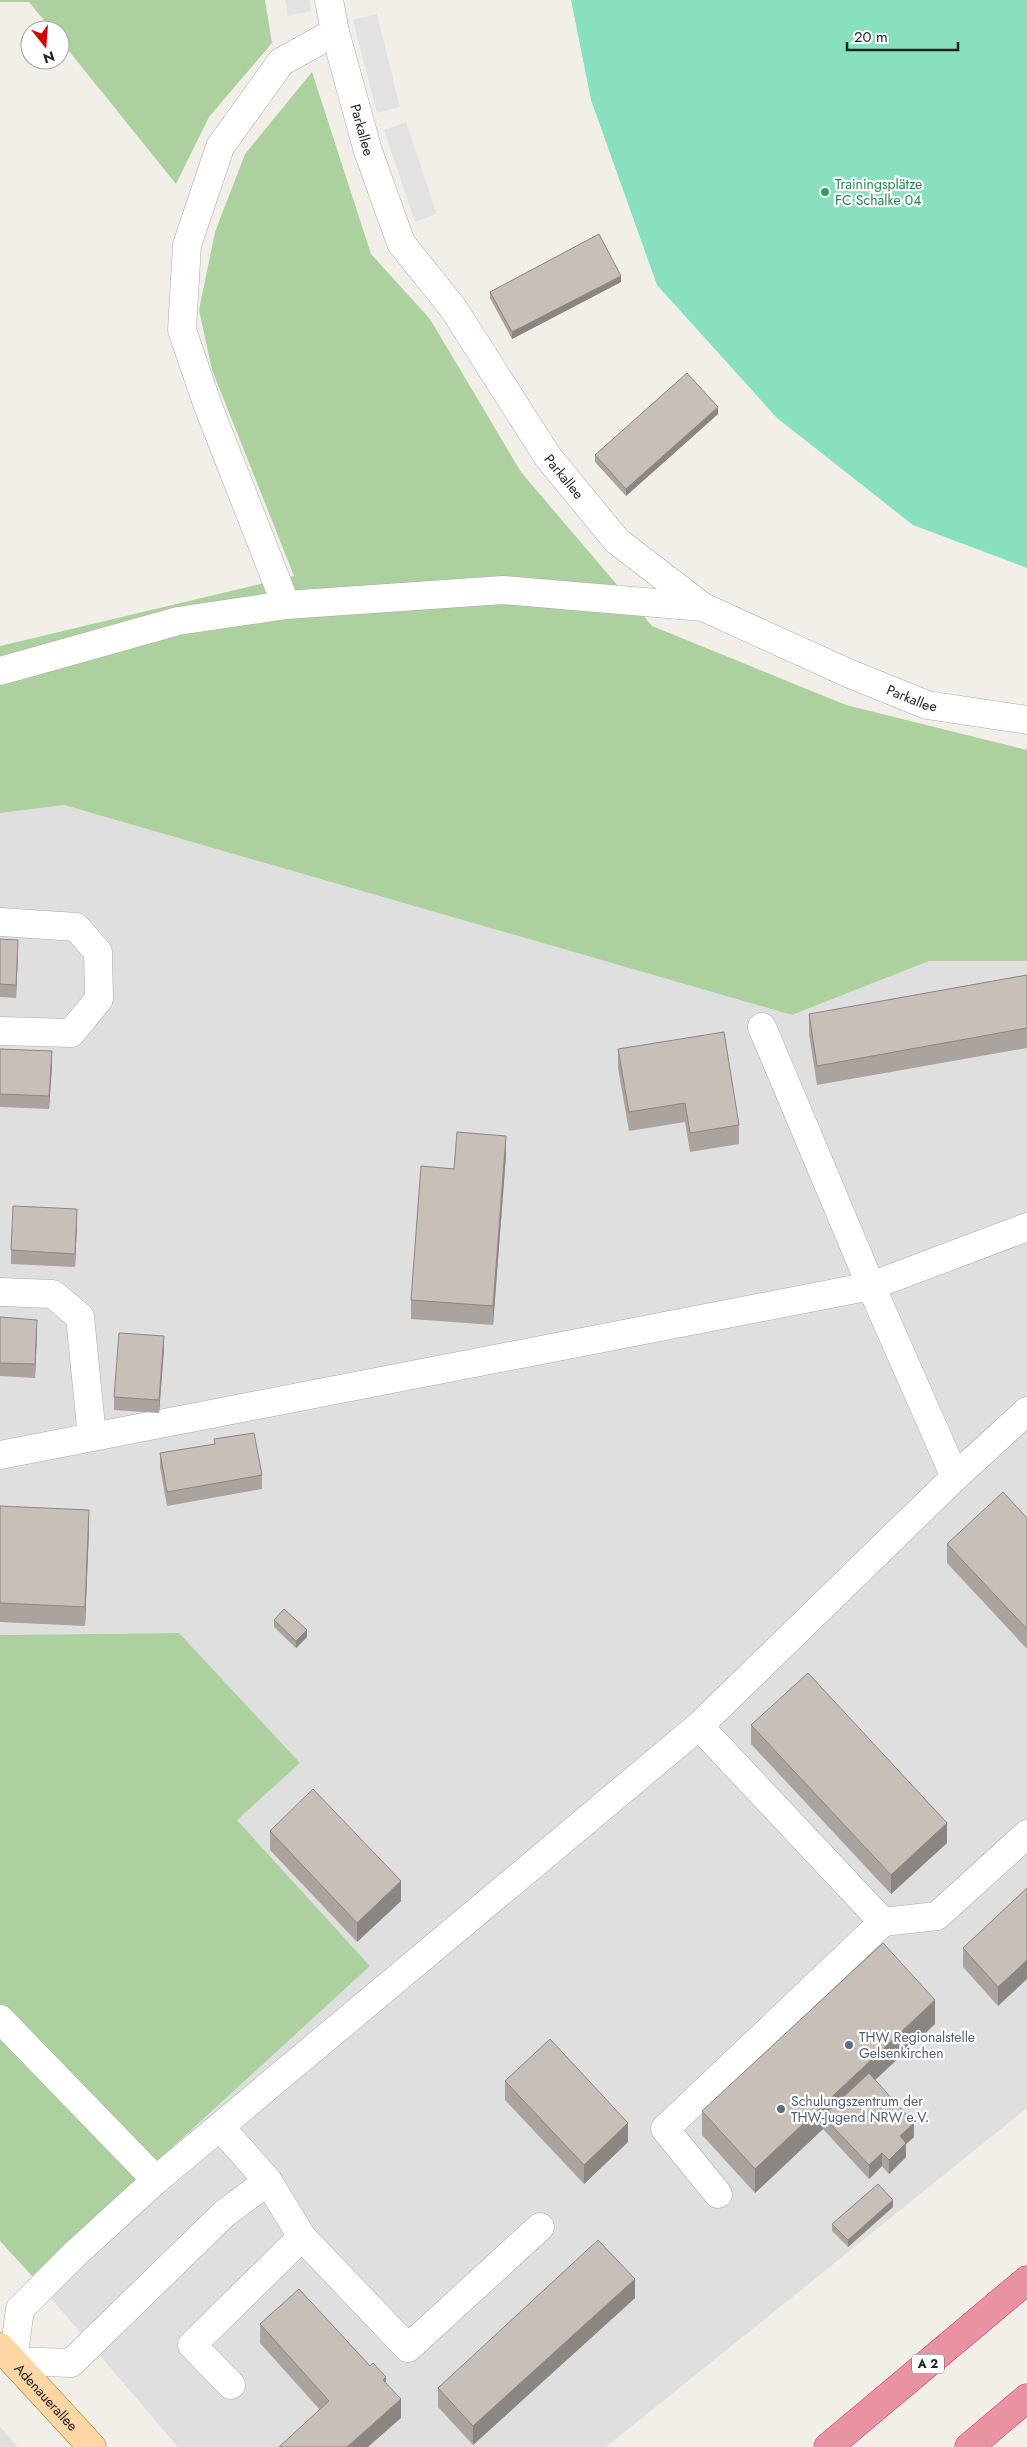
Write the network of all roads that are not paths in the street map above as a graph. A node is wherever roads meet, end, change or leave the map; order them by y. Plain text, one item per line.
1 (329, 0) edge
2 (335, 32) junction
3 (286, 606) junction
4 (703, 606) junction
5 (0, 671) edge
6 (1027, 720) edge
7 (0, 922) edge
8 (762, 1027) dead end
9 (0, 1031) edge
10 (1027, 1227) edge
11 (871, 1286) junction
12 (0, 1292) edge
13 (1027, 1411) edge
14 (92, 1438) junction
15 (0, 1455) edge
16 (955, 1477) junction
17 (699, 1726) junction
18 (1027, 1834) edge
19 (884, 1922) junction
20 (0, 2019) edge
21 (221, 2128) junction
22 (156, 2180) junction
23 (268, 2181) junction
24 (718, 2194) dead end
25 (540, 2227) dead end
26 (302, 2237) junction
27 (1027, 2280) edge
28 (6, 2354) edge
29 (230, 2385) dead end
30 (1027, 2398) edge
31 (92, 2447) edge
32 (828, 2447) edge
33 (969, 2447) edge

1 - 2 street, Parkallee
2 - 3 street
2 - 4 street, Parkallee
3 - 4 street
3 - 5 street
4 - 6 street, Parkallee
7 - 9 street
8 - 11 street
10 - 11 street
11 - 14 street
11 - 16 street
12 - 14 street
13 - 16 street
14 - 15 street
16 - 17 street
17 - 19 street
17 - 21 street
18 - 19 street
19 - 24 street
20 - 22 street
21 - 22 street
21 - 23 street
22 - 28 street
23 - 26 street
23 - 28 street
25 - 26 street
26 - 29 street
27 - 32 highway, A 2
28 - 31 main road, Adenauerallee
30 - 33 highway

